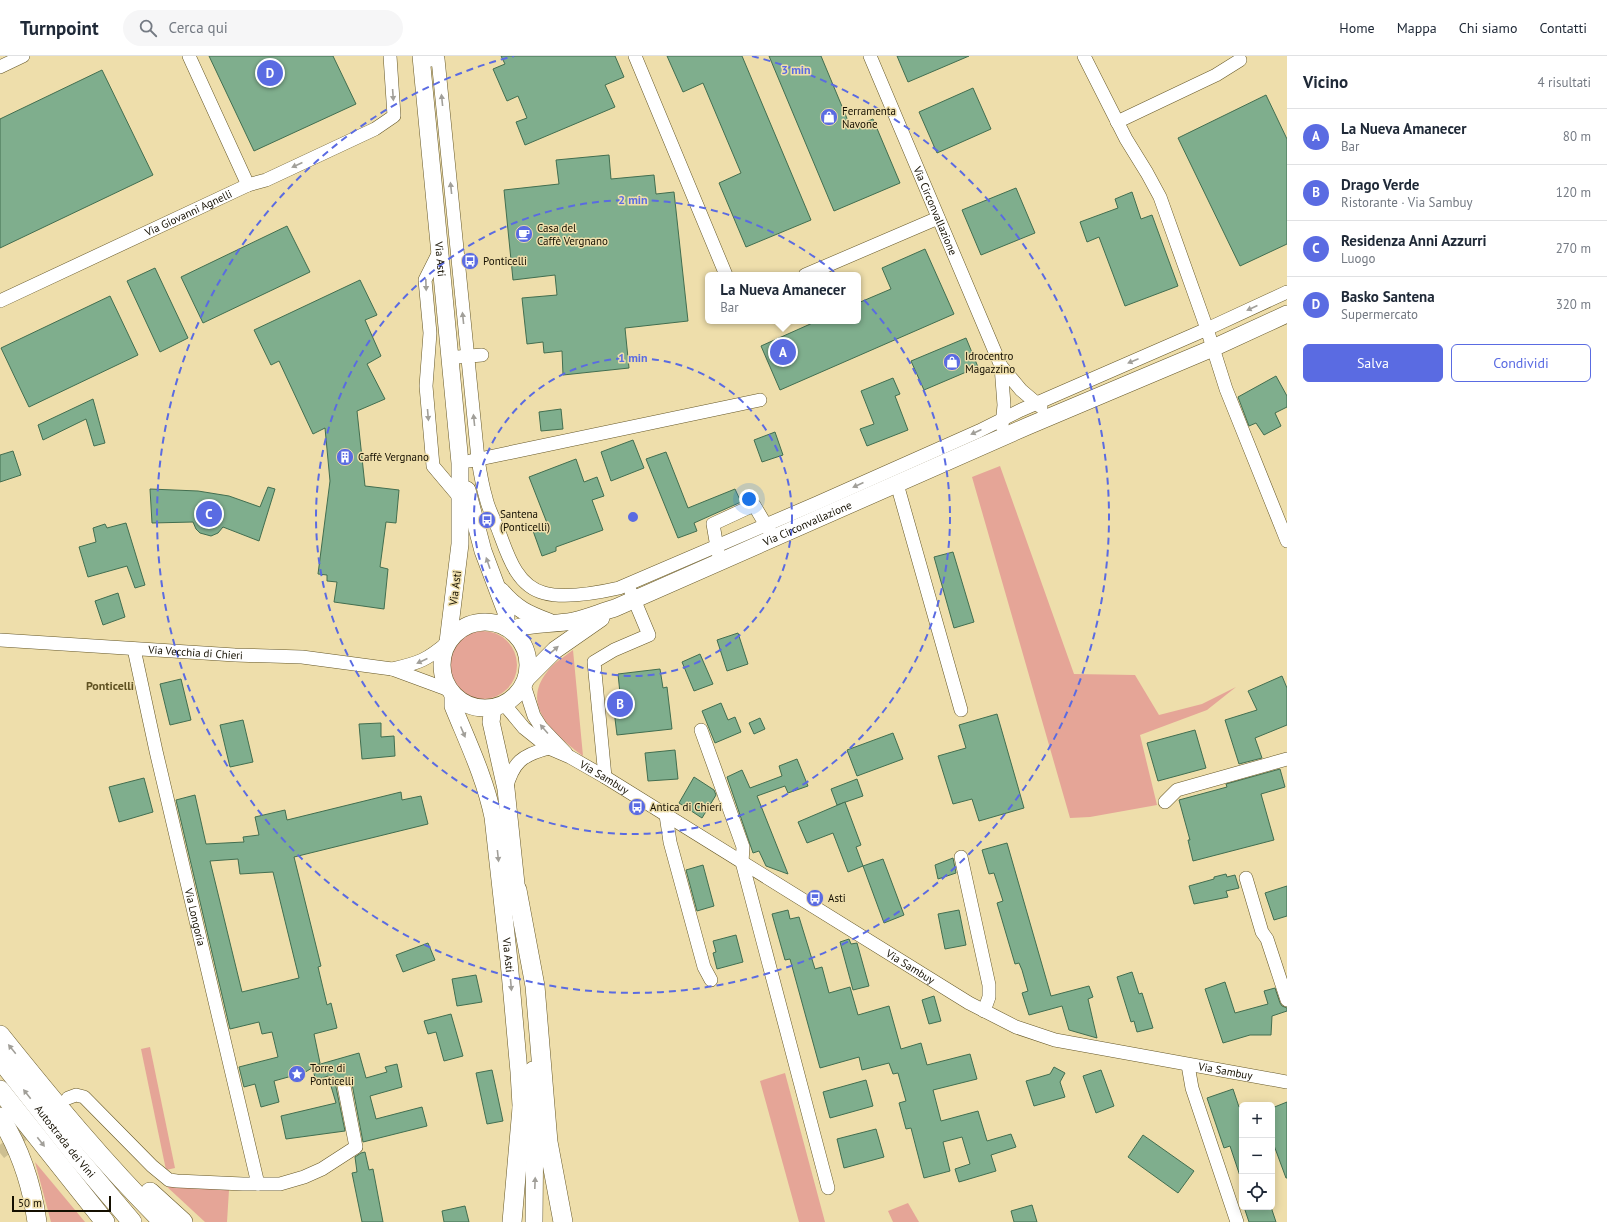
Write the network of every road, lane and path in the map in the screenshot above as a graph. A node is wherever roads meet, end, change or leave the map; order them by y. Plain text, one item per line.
1 (23, 56) edge
2 (189, 56) edge
3 (390, 56) edge
4 (635, 56) edge
5 (870, 56) edge
6 (1084, 56) edge
7 (438, 58) edge
8 (421, 59) edge
9 (1240, 60) dead end
10 (0, 67) edge
11 (1117, 122) junction
12 (446, 139) junction
13 (429, 142) junction
14 (248, 185) junction
15 (938, 218) junction
16 (440, 250) junction
17 (725, 272) edge
18 (812, 272) edge
19 (1287, 292) edge
20 (0, 301) edge
21 (1287, 314) edge
22 (1207, 329) junction
23 (1213, 348) junction
24 (482, 355) dead end
25 (459, 357) junction
26 (1001, 366) junction
27 (760, 400) dead end
28 (1036, 403) junction
29 (1054, 415) junction
30 (1003, 419) junction
31 (999, 439) junction
32 (478, 459) junction
33 (460, 463) junction
34 (897, 484) junction
35 (460, 498) junction
36 (770, 532) junction
37 (1287, 542) edge
38 (719, 554) junction
39 (494, 582) junction
40 (628, 584) junction
41 (635, 600) junction
42 (615, 608) junction
43 (553, 623) junction
44 (509, 628) junction
45 (0, 640) edge
46 (448, 642) junction
47 (134, 649) junction
48 (392, 668) junction
49 (525, 682) junction
50 (451, 693) junction
51 (499, 706) junction
52 (961, 710) dead end
53 (701, 730) dead end
54 (549, 748) junction
55 (570, 758) junction
56 (1287, 759) edge
57 (605, 777) junction
58 (506, 789) junction
59 (1165, 802) dead end
60 (666, 815) junction
61 (961, 857) dead end
62 (742, 862) junction
63 (1246, 878) dead end
64 (517, 890) junction
65 (710, 980) dead end
66 (1287, 1000) edge
67 (984, 1011) junction
68 (0, 1035) edge
69 (0, 1059) edge
70 (1188, 1065) junction
71 (1287, 1082) edge
72 (41, 1086) junction
73 (344, 1086) dead end
74 (0, 1090) edge
75 (68, 1098) dead end
76 (522, 1108) junction
77 (0, 1117) edge
78 (258, 1184) junction
79 (828, 1188) dead end
80 (37, 1222) edge
81 (105, 1222) edge
82 (132, 1222) edge
83 (163, 1222) edge
84 (183, 1222) edge
85 (512, 1222) edge
86 (520, 1222) edge
87 (534, 1222) edge
88 (563, 1222) edge
89 (1237, 1222) edge

1 - 10 street
2 - 14 street
3 -> 14 street
4 - 17 street
5 - 15 street, Via Circonvallazione
6 - 11 street
7 - 8 street
12 -> 7 street
8 - 13 main road, Via Asti
9 - 11 street
11 - 22 street
12 - 13 street
25 -> 12 street
13 - 16 main road, Via Asti
14 - 20 street, Via Giovanni Agnelli
15 - 18 street
15 - 26 street, Via Circonvallazione
16 - 25 main road, Via Asti
16 -> 35 street
19 -> 22 street
21 - 23 main road, Via Circonvallazione
22 - 23 street
22 -> 28 street
23 - 29 main road, Via Circonvallazione
23 - 37 street
24 - 25 street
32 -> 25 street
25 - 33 main road, Via Asti
26 - 28 street, Via Circonvallazione
26 - 30 street, Via Circonvallazione
27 - 32 street
28 - 29 street, Via Circonvallazione
28 - 30 street
29 - 31 main road, Via Circonvallazione
30 - 31 street, Via Circonvallazione
30 -> 36 street
31 - 34 main road, Via Circonvallazione
32 - 33 street
32 - 40 street
33 - 35 main road, Via Asti
39 -> 33 main road, Via Asti
34 - 36 main road, Via Circonvallazione
34 - 52 street
35 - 46 main road, Via Asti
36 - 38 main road, Via Circonvallazione
36 - 38 street
38 - 40 street
38 - 41 main road, Via Circonvallazione
39 - 43 main road
39 - 44 main road, Via Asti
40 - 41 street
41 - 42 main road, Via Circonvallazione
41 - 57 street
42 - 43 main road, Via Circonvallazione
49 -> 42 main road, Via Circonvallazione
43 - 44 main road, Via Circonvallazione
44 - 46 main road
44 - 49 main road
45 - 47 street, Via Vecchia di Chieri
46 -> 48 street, Via Vecchia di Chieri
46 - 50 main road
47 - 48 street, Via Vecchia di Chieri
47 - 78 street, Via Longoria
48 - 50 street, Via Vecchia di Chieri
49 - 51 main road
55 -> 49 street, Via Sambuy
50 - 51 main road
50 -> 76 main road, Via Asti
51 - 54 street, Via Sambuy
51 - 58 main road, Via Asti
53 - 62 street
54 - 55 street, Via Sambuy
54 - 58 street
55 - 57 street, Via Sambuy
56 - 59 street
57 - 60 street, Via Sambuy
58 - 64 main road, Via Asti
60 - 62 street, Via Sambuy
60 - 65 street
61 - 67 street
62 - 67 street, Via Sambuy
62 - 79 street
63 - 66 street
87 -> 64 main road, Via Asti
64 - 88 highway
67 - 70 street, Via Sambuy
72 -> 68 highway
82 -> 69 highway, Autostrada dei Vini
70 - 71 street, Via Sambuy
70 - 89 street
72 - 83 highway
72 - 84 highway
73 - 78 street
74 -> 81 highway, Autostrada dei Vini
75 - 78 street
76 - 85 highway
76 - 86 main road, Via Asti
77 - 80 highway

